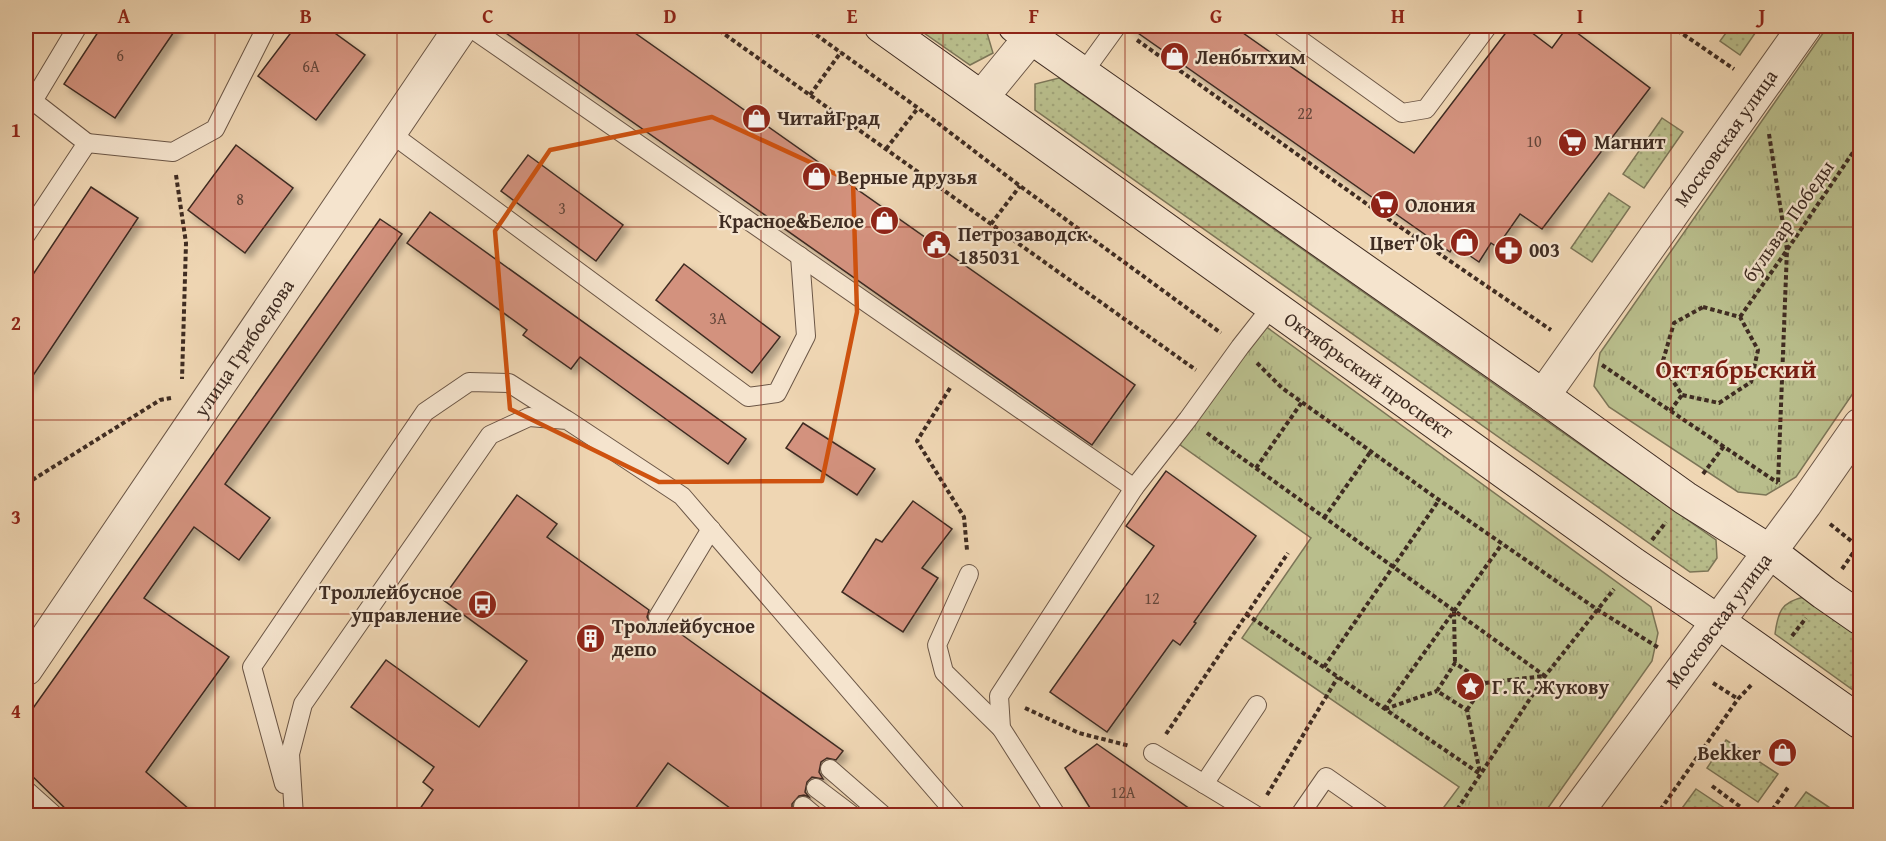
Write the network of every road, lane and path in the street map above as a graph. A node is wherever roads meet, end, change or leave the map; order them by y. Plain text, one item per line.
1 (78, 26) edge
2 (267, 26) edge
3 (462, 26) edge
4 (468, 26) edge
5 (713, 26) edge
6 (804, 26) edge
7 (881, 26) edge
8 (1117, 26) edge
9 (1281, 26) edge
10 (1488, 26) edge
11 (1671, 26) edge
12 (1805, 26) edge
13 (1023, 31) edge
14 (1136, 39) dead end
15 (841, 52) junction
16 (1083, 73) junction
17 (1761, 88) junction
18 (810, 95) junction
19 (982, 97) junction
20 (918, 108) junction
21 (389, 132) junction
22 (1860, 142) edge
23 (87, 143) junction
24 (886, 149) junction
25 (173, 152) junction
26 (1020, 186) junction
27 (991, 224) junction
28 (26, 235) edge
29 (1788, 250) junction
30 (800, 256) junction
31 (1274, 305) junction
32 (1740, 317) junction
33 (1240, 347) junction
34 (1577, 349) junction
35 (962, 370) junction
36 (181, 384) dead end
37 (1215, 384) junction
38 (218, 385) junction
39 (1682, 395) junction
40 (1543, 396) junction
41 (1302, 402) junction
42 (1670, 411) junction
43 (1188, 419) junction
44 (567, 420) junction
45 (1860, 425) edge
46 (1724, 446) junction
47 (1371, 451) junction
48 (1256, 468) junction
49 (26, 483) edge
50 (1778, 483) junction
51 (1134, 488) junction
52 (1685, 498) junction
53 (1439, 500) junction
54 (1805, 504) junction
55 (1324, 518) junction
56 (711, 530) junction
57 (1502, 544) junction
58 (1860, 548) edge
59 (1769, 551) junction
60 (1288, 553) dead end
61 (1633, 564) junction
62 (1393, 567) junction
63 (969, 574) joint
64 (1598, 610) junction
65 (1454, 612) junction
66 (1246, 614) junction
67 (658, 617) dead end
68 (1860, 618) edge
69 (1717, 621) junction
70 (1455, 663) junction
71 (1685, 664) junction
72 (1324, 667) junction
73 (26, 669) edge
74 (1545, 676) junction
75 (1338, 677) junction
76 (1485, 683) junction
77 (1437, 691) junction
78 (999, 696) junction
79 (1738, 699) dead end
80 (1257, 705) dead end
81 (1384, 709) junction
82 (1467, 710) junction
83 (1860, 722) edge
84 (1001, 728) junction
85 (1153, 753) junction
86 (830, 769) dead end
87 (1480, 774) junction
88 (1204, 784) junction
89 (1712, 786) dead end
90 (1789, 786) dead end
91 (816, 788) dead end
92 (26, 790) edge
93 (1742, 808) dead end
94 (1256, 815) edge
95 (55, 816) edge
96 (293, 816) edge
97 (853, 816) edge
98 (884, 816) edge
99 (958, 816) edge
100 (1057, 816) edge
101 (1299, 816) edge
102 (1382, 816) edge
103 (1454, 816) edge
104 (1574, 816) edge
105 (1768, 816) edge

1 - 23 lane
2 - 25 lane
3 - 21 main road, улица Грибоедова
4 - 30 lane
5 - 18 path
6 - 15 path
7 - 19 main road, Октябрьский проспект
8 - 16 lane
9 - 10 lane
11 - 17 path
12 - 17 main road, Московская улица
13 - 16 main road
13 - 19 main road
14 - 34 path
15 - 18 path
15 - 20 path
16 - 40 main road
17 - 29 path
17 - 34 main road, Московская улица
18 - 24 path
19 - 31 main road, Октябрьский проспект
20 - 24 path
20 - 26 path
21 - 30 lane
21 - 38 main road, улица Грибоедова
22 - 29 path, бульвар Победы
23 - 25 lane
23 - 28 lane
24 - 27 path
25 - 36 path
26 - 27 path
26 - 33 path
27 - 37 path
29 - 32 path, бульвар Победы
29 - 50 path
30 - 35 lane
31 - 33 lane
31 - 61 main road, Октябрьский проспект
32 - 39 path
32 - 39 path
33 - 37 lane
33 - 41 path
34 - 40 main road, Московская улица
34 - 42 path
35 - 51 lane
35 - 63 path
37 - 43 lane
38 - 49 path
38 - 73 main road, улица Грибоедова
39 - 42 path
40 - 52 main road
41 - 47 path
41 - 48 path
42 - 46 path
43 - 48 path
43 - 51 lane
44 - 56 lane
44 - 96 lane
44 - 96 lane
45 - 54 main road, Московская улица
46 - 50 path
46 - 52 path
47 - 53 path
47 - 55 path
48 - 55 path
50 - 54 path
51 - 78 lane
52 - 59 main road
52 - 61 path
53 - 57 path
53 - 62 path
54 - 58 path
54 - 59 main road, Московская улица
55 - 62 path
56 - 67 lane
56 - 99 lane
57 - 64 path
57 - 65 path
59 - 68 main road
59 - 69 main road, Московская улица
60 - 66 path
61 - 64 path
61 - 69 main road, Октябрьский проспект
62 - 65 path
62 - 72 path
63 - 84 lane
64 - 71 path
64 - 74 path
65 - 70 path
65 - 74 path
65 - 81 path
66 - 72 path
66 - 85 path
69 - 71 main road, Московская улица
69 - 83 main road, Октябрьский проспект
70 - 76 path
70 - 77 path
71 - 79 path
71 - 104 main road, Московская улица
72 - 75 path
74 - 76 path
74 - 87 path
75 - 81 path
75 - 94 path
76 - 82 path
77 - 81 path
77 - 82 path
78 - 84 lane
78 - 85 path
80 - 88 lane
81 - 87 path
82 - 87 path
84 - 100 lane
85 - 88 lane
86 - 98 lane
87 - 103 path
88 - 94 lane
89 - 93 path
90 - 105 path
91 - 97 lane
92 - 95 lane
101 - 102 lane

